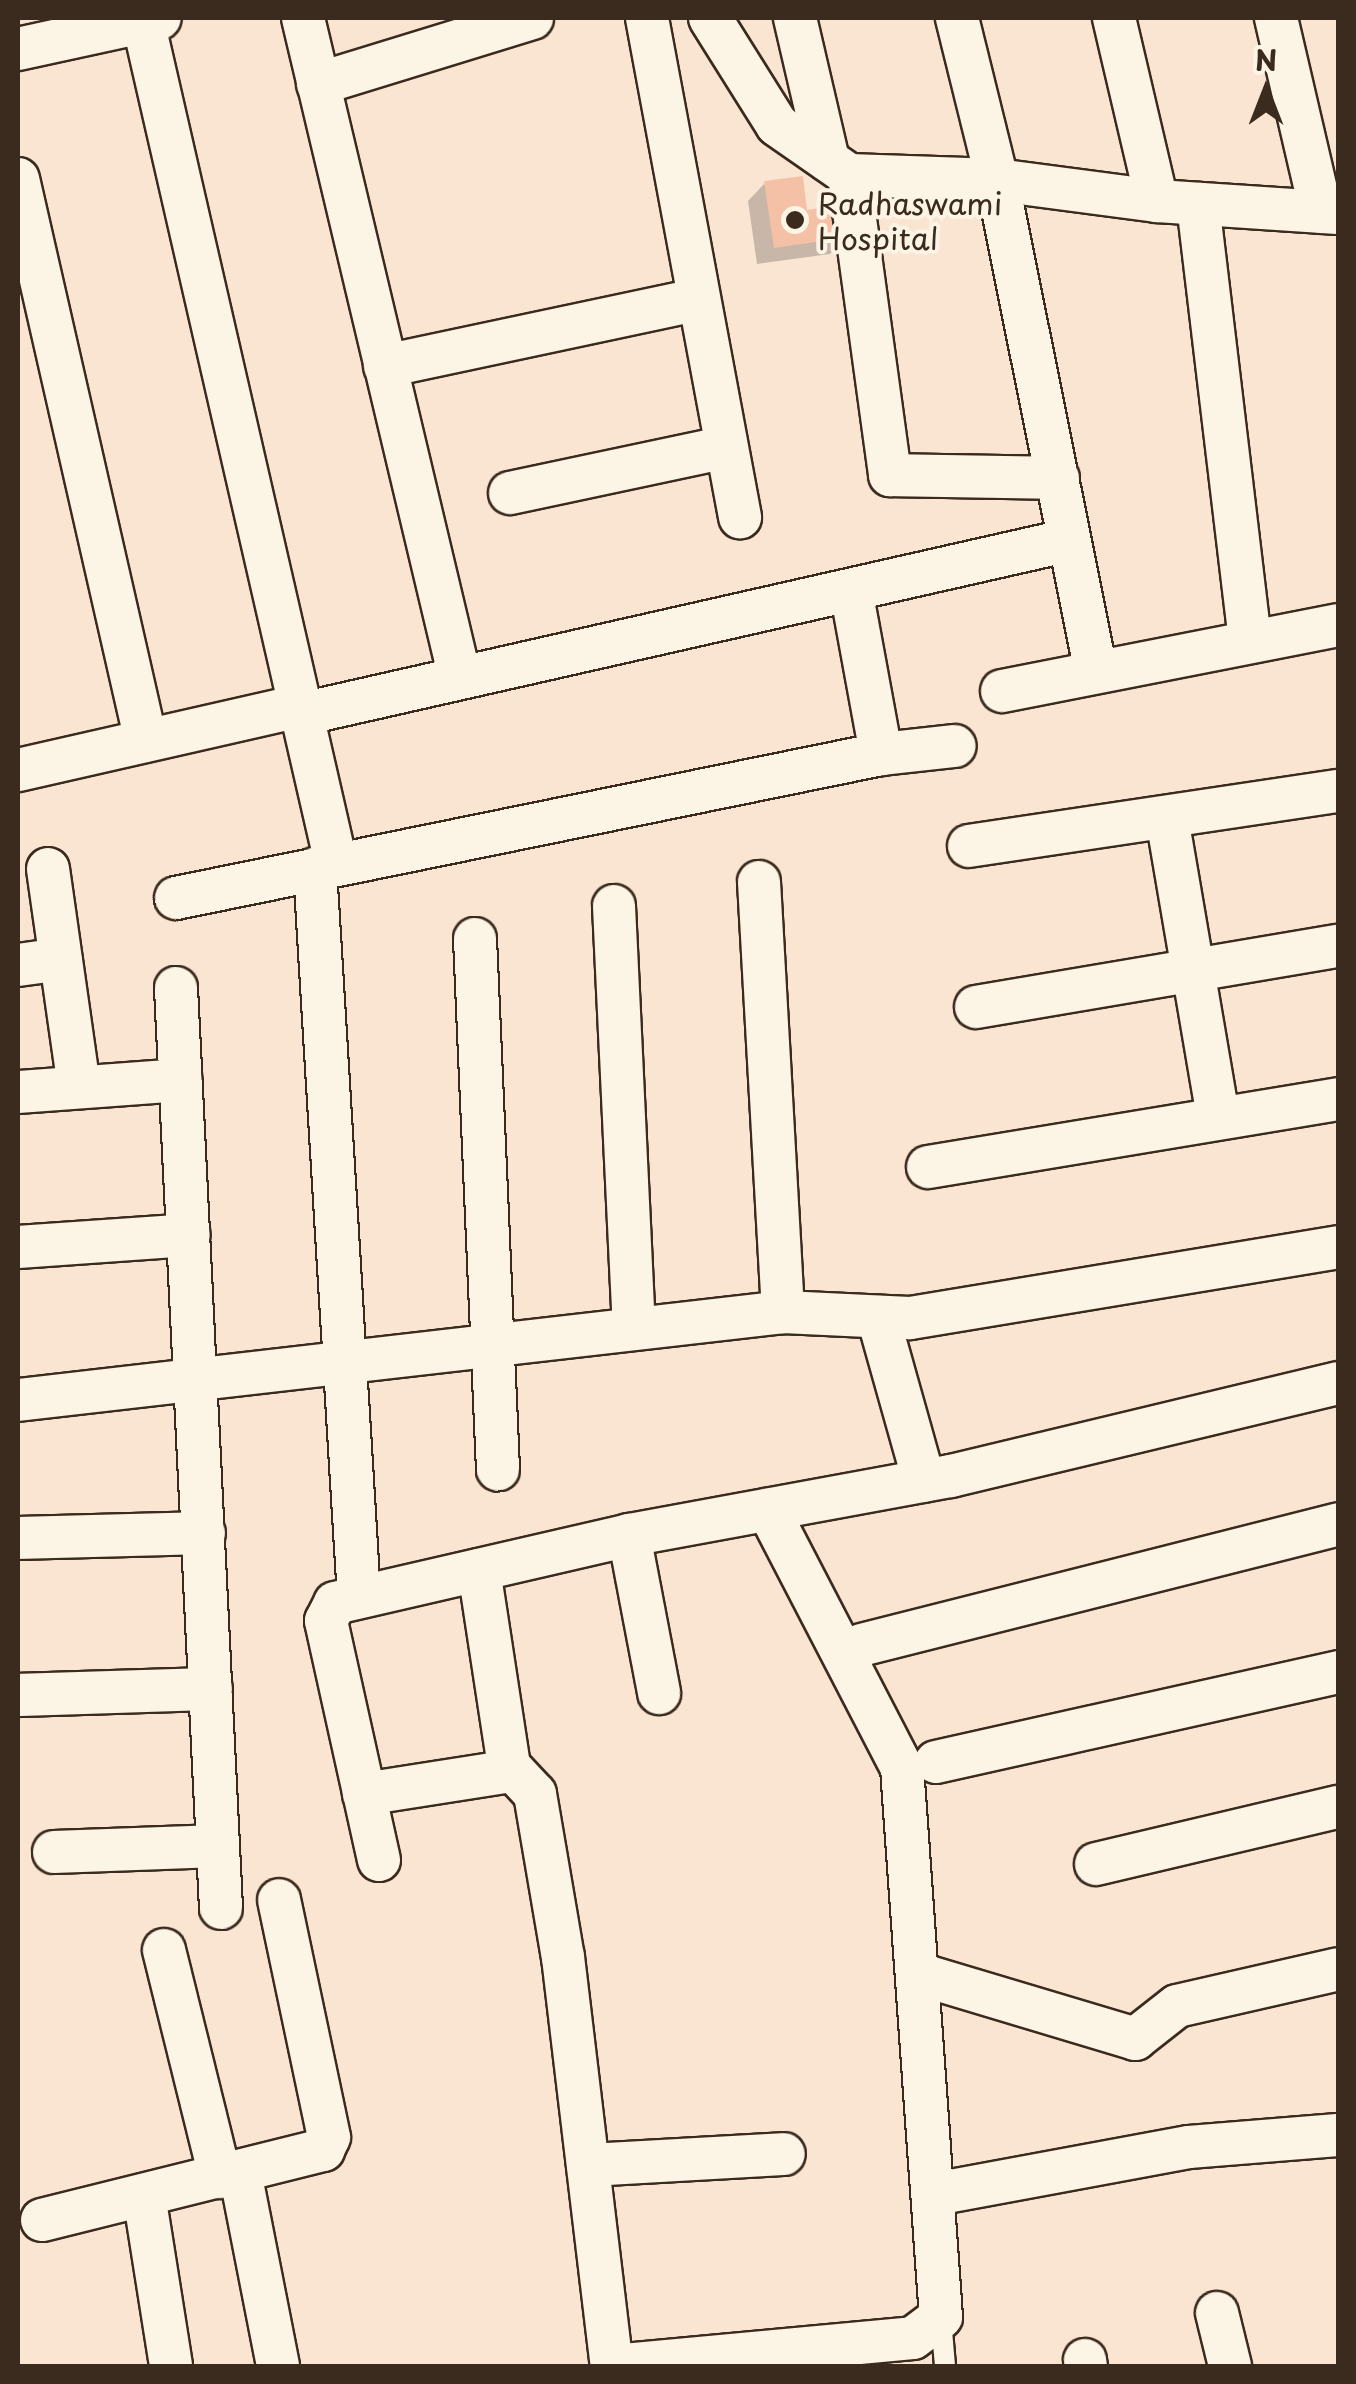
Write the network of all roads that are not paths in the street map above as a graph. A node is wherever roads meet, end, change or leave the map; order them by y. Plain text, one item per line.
1 (303, 18) edge
2 (532, 18) edge
3 (646, 18) edge
4 (710, 18) edge
5 (795, 18) edge
6 (957, 18) edge
7 (1114, 18) edge
8 (1276, 18) edge
9 (152, 19) edge
10 (18, 49) edge
11 (318, 84) junction
12 (838, 167) junction
13 (18, 179) edge
14 (997, 180) junction
15 (1178, 203) junction
16 (1330, 213) edge
17 (695, 300) junction
18 (385, 366) junction
19 (726, 447) junction
20 (1058, 478) junction
21 (510, 494) dead end
22 (740, 516) dead end
23 (1070, 540) junction
24 (851, 590) junction
25 (1338, 625) edge
26 (1250, 638) junction
27 (1096, 672) junction
28 (458, 674) junction
29 (1002, 691) dead end
30 (301, 710) junction
31 (146, 741) junction
32 (956, 746) dead end
33 (881, 754) junction
34 (18, 770) edge
35 (1338, 791) edge
36 (1166, 818) junction
37 (969, 846) dead end
38 (326, 866) junction
39 (48, 870) dead end
40 (759, 882) dead end
41 (176, 898) dead end
42 (614, 906) dead end
43 (475, 939) dead end
44 (1338, 946) edge
45 (61, 958) junction
46 (18, 965) edge
47 (1196, 969) junction
48 (176, 988) dead end
49 (976, 1007) dead end
50 (181, 1080) junction
51 (79, 1088) junction
52 (18, 1092) edge
53 (1338, 1099) edge
54 (1218, 1117) junction
55 (928, 1167) dead end
56 (189, 1235) junction
57 (18, 1247) edge
58 (1338, 1247) edge
59 (784, 1312) junction
60 (878, 1317) junction
61 (634, 1327) junction
62 (490, 1347) junction
63 (347, 1366) junction
64 (197, 1382) junction
65 (1338, 1383) edge
66 (18, 1400) edge
67 (498, 1470) dead end
68 (924, 1481) junction
69 (768, 1510) junction
70 (1338, 1524) edge
71 (204, 1533) junction
72 (629, 1535) junction
73 (18, 1538) edge
74 (479, 1570) junction
75 (359, 1598) junction
76 (861, 1645) dead end
77 (1338, 1672) edge
78 (211, 1688) junction
79 (659, 1693) dead end
80 (18, 1695) edge
81 (936, 1762) dead end
82 (512, 1771) junction
83 (364, 1794) junction
84 (1338, 1807) edge
85 (218, 1846) junction
86 (54, 1852) dead end
87 (378, 1860) dead end
88 (1096, 1864) dead end
89 (279, 1900) dead end
90 (221, 1908) dead end
91 (164, 1950) dead end
92 (1338, 1969) edge
93 (919, 1974) junction
94 (1338, 2135) edge
95 (784, 2154) dead end
96 (588, 2164) junction
97 (230, 2174) junction
98 (935, 2194) junction
99 (144, 2195) junction
100 (42, 2220) dead end
101 (1217, 2313) dead end
102 (941, 2316) junction
103 (171, 2366) edge
104 (278, 2366) edge
105 (613, 2366) edge
106 (945, 2366) edge
107 (1230, 2366) edge

1 - 11 street
2 - 11 street
3 - 17 street
4 - 12 street
5 - 12 street
6 - 14 street
7 - 15 street
8 - 16 street
9 - 10 street
9 - 30 street
11 - 18 street
12 - 14 street
12 - 20 street
13 - 31 street
14 - 15 street
14 - 20 street
15 - 16 street
15 - 26 street
17 - 18 street
17 - 19 street
18 - 28 street
19 - 21 street
19 - 22 street
20 - 23 street
23 - 24 street
23 - 27 street
24 - 28 street
24 - 33 street
25 - 26 street
26 - 27 street
27 - 29 street
28 - 30 street
30 - 31 street
30 - 38 street
31 - 34 street
32 - 33 street
33 - 38 street
35 - 36 street
36 - 37 street
36 - 47 street
38 - 41 street
38 - 63 street
39 - 45 street
40 - 59 street
42 - 61 street
43 - 62 street
44 - 47 street
45 - 46 street
45 - 51 street
47 - 49 street
47 - 54 street
48 - 50 street
50 - 51 street
50 - 56 street
51 - 52 street
53 - 54 street
54 - 55 street
56 - 57 street
56 - 64 street
58 - 60 street
59 - 60 street
59 - 61 street
60 - 68 street
61 - 62 street
62 - 63 street
62 - 67 street
63 - 64 street
63 - 75 street
64 - 66 street
64 - 71 street
65 - 68 street
68 - 69 street
69 - 72 street
69 - 93 street
70 - 76 street
71 - 73 street
71 - 78 street
72 - 74 street
72 - 79 street
74 - 75 street
74 - 82 street
75 - 83 street
77 - 81 street
78 - 80 street
78 - 85 street
82 - 83 street
82 - 96 street
83 - 87 street
84 - 88 street
85 - 86 street
85 - 90 street
89 - 97 street
91 - 97 street
92 - 93 street
93 - 98 street
94 - 98 street
95 - 96 street
96 - 105 street
97 - 99 street
97 - 104 street
98 - 102 street
99 - 100 street
99 - 103 street
101 - 107 street
102 - 105 street
102 - 106 lane

